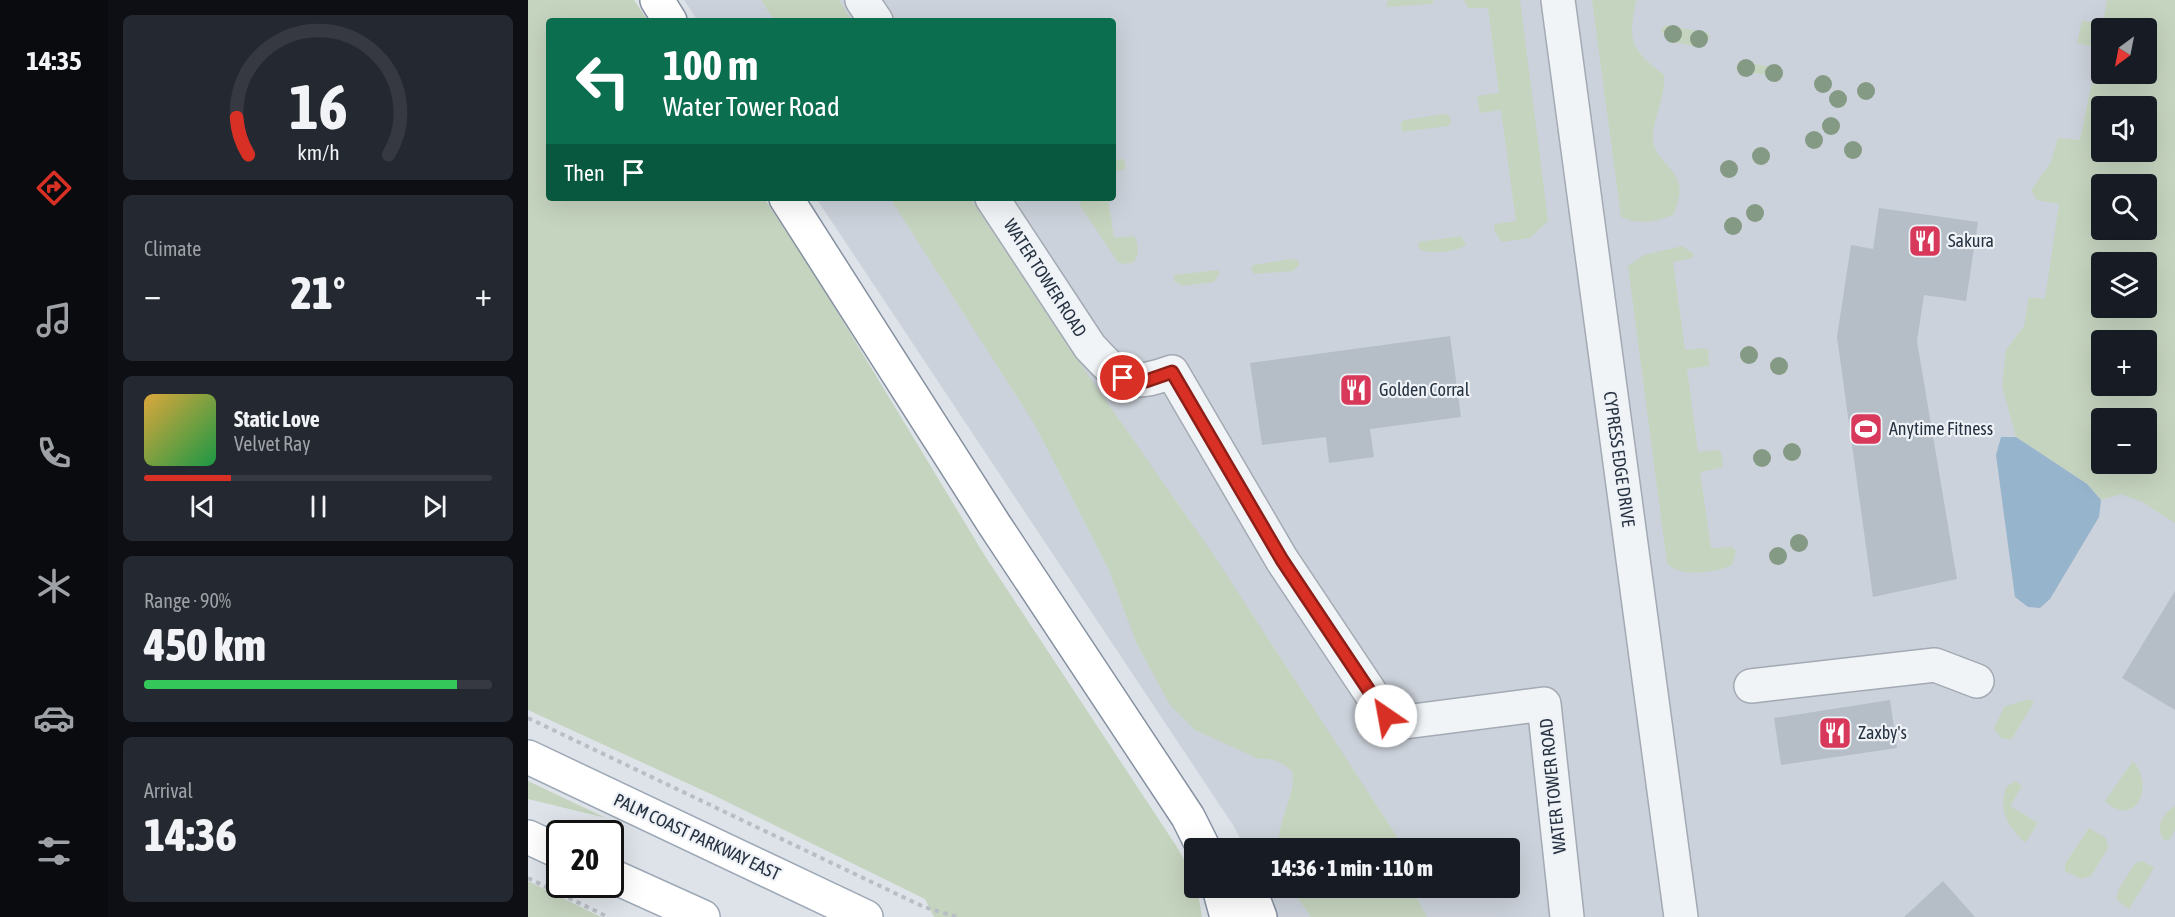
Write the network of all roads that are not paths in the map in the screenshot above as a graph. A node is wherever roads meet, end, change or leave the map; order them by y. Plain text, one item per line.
1 (657, 0) edge
2 (862, 0) edge
3 (1558, 0) edge
4 (668, 18) edge
5 (874, 18) edge
6 (788, 201) edge
7 (994, 201) edge
8 (1977, 681) dead end
9 (1751, 686) dead end
10 (528, 757) edge
11 (1188, 817) junction
12 (528, 837) edge
13 (1198, 838) edge
14 (1210, 838) edge
15 (546, 845) edge
16 (624, 881) edge
17 (1222, 898) edge
18 (1253, 898) edge
19 (703, 917) edge
20 (866, 917) edge
21 (1227, 917) edge
22 (1260, 917) edge
23 (1568, 917) edge
24 (1681, 917) edge

1 - 4 main road
2 - 5 street
3 - 24 street, CYPRESS EDGE DRIVE
6 - 11 main road
7 - 23 street, WATER TOWER ROAD
8 - 9 street
10 - 20 main road, PALM COAST PARKWAY EAST
11 - 13 main road
11 - 14 main road
12 - 15 main road
16 - 19 main road
17 - 21 main road
18 - 22 main road

